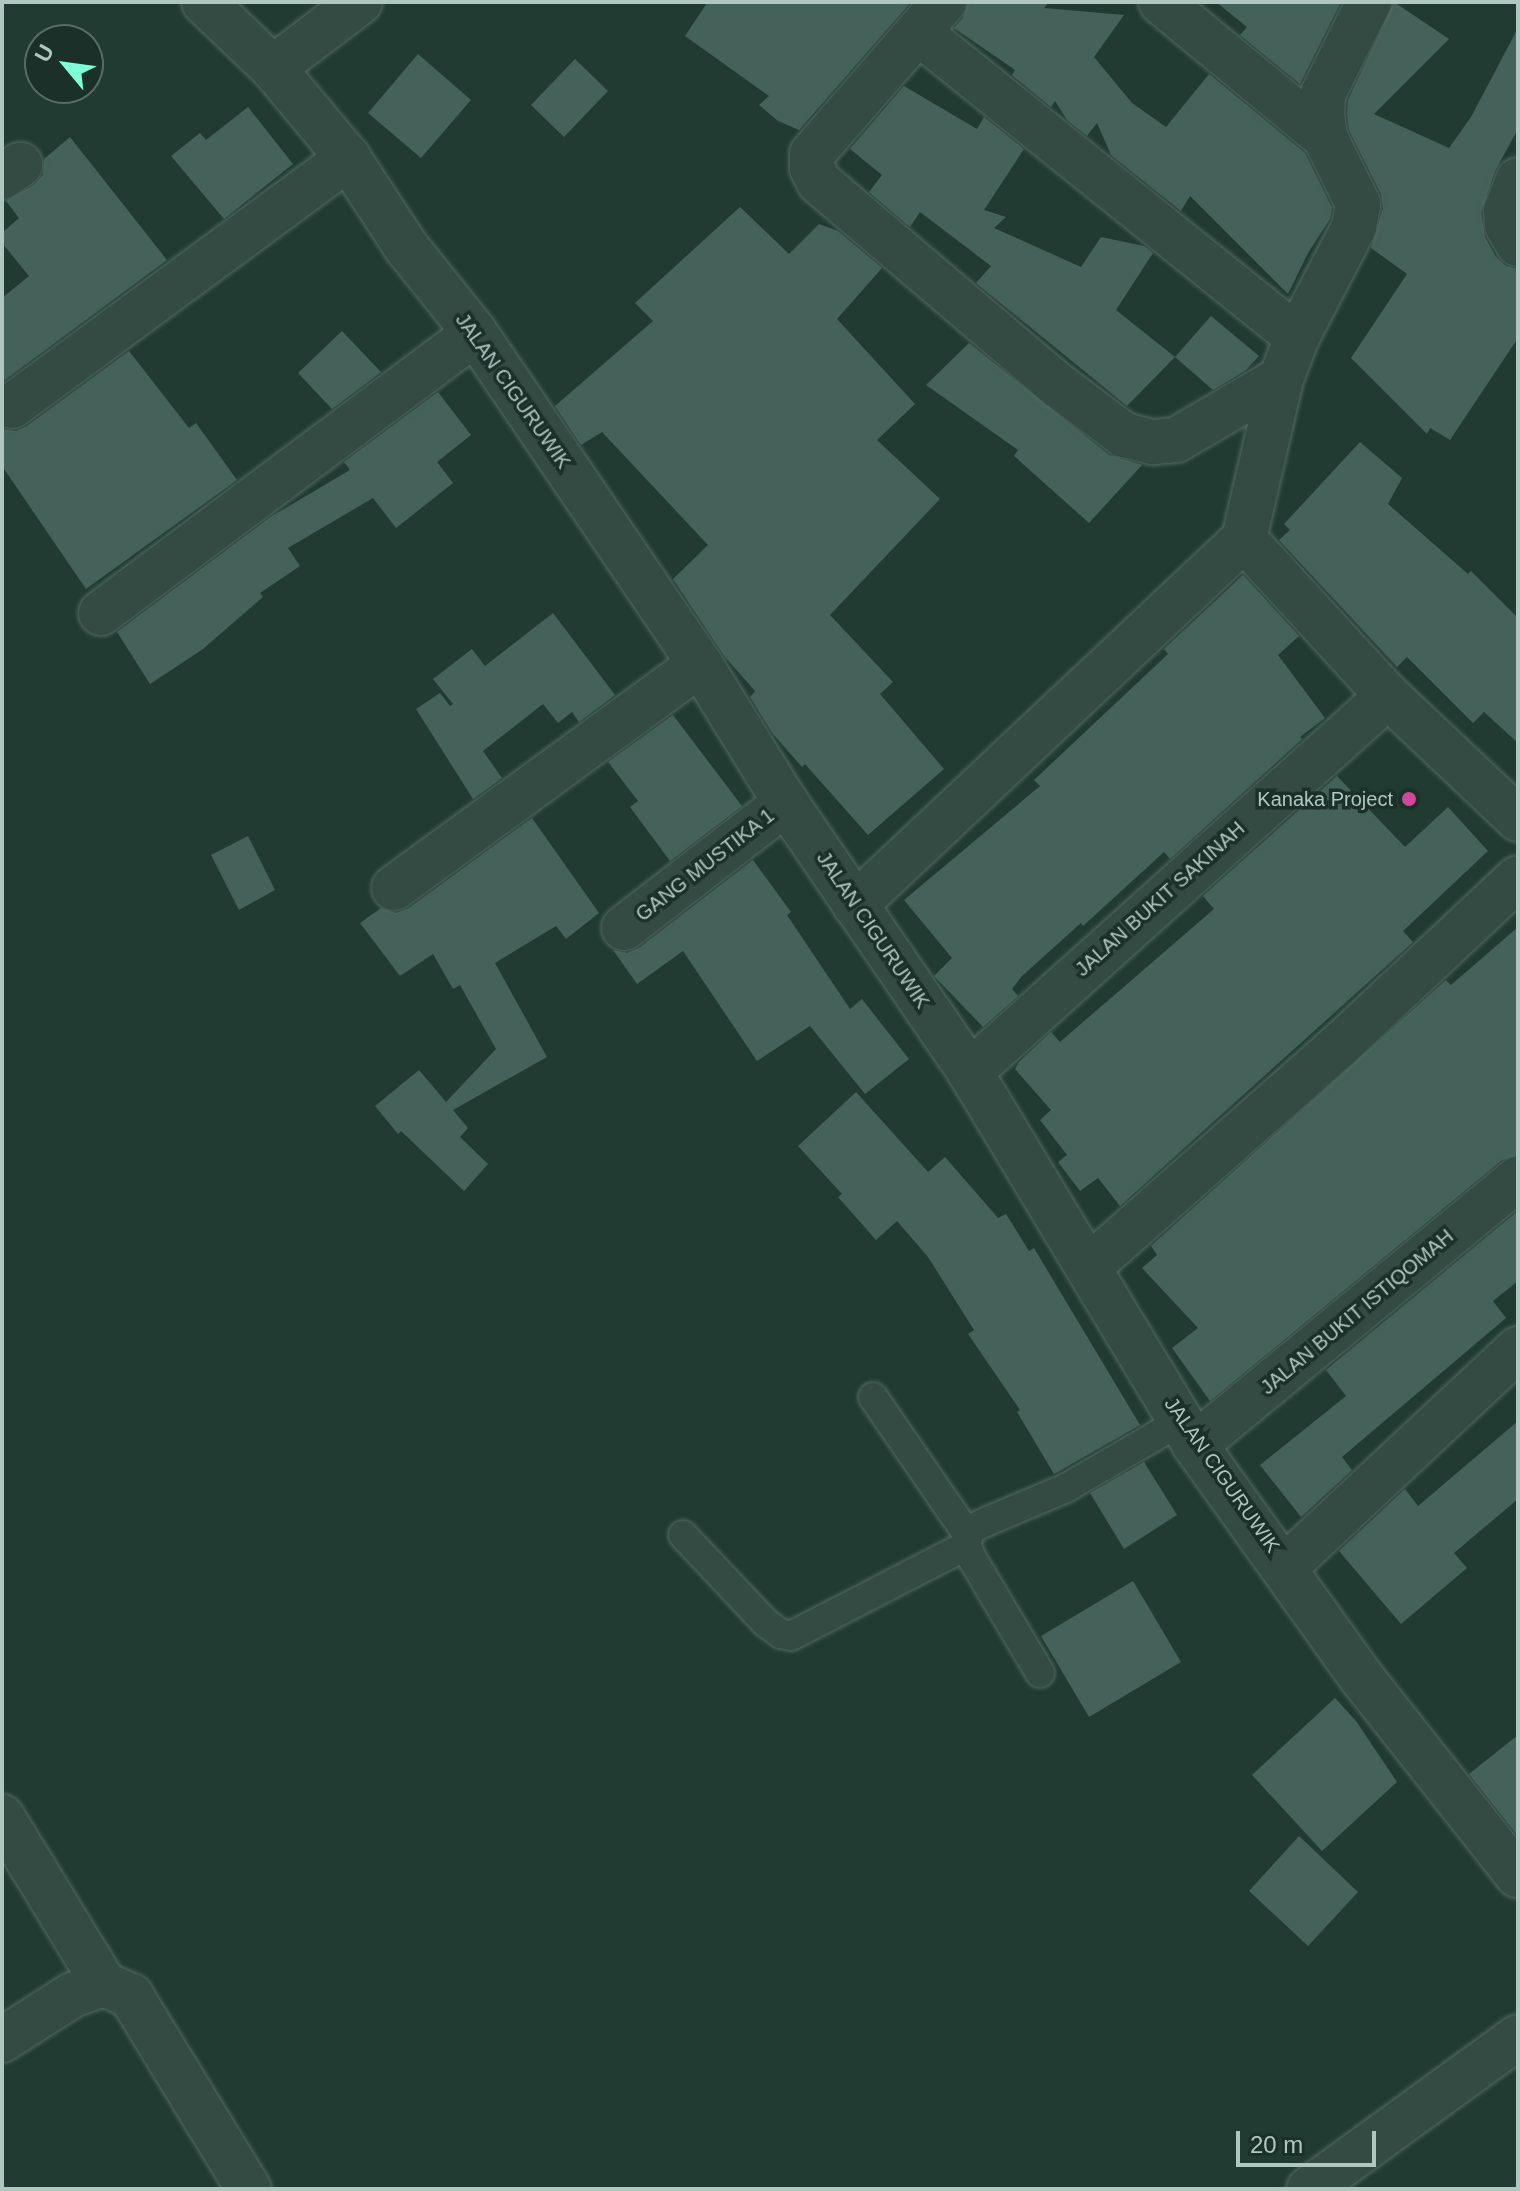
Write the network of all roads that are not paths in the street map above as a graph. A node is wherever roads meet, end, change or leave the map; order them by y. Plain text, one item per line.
1 (204, 2) edge
2 (360, 2) edge
3 (1161, 2) edge
4 (1369, 2) edge
5 (931, 17) edge
6 (273, 68) junction
7 (1325, 137) junction
8 (348, 158) junction
9 (1518, 180) edge
10 (1518, 244) edge
11 (475, 333) junction
12 (1297, 337) junction
13 (1281, 379) junction
14 (12, 406) dead end
15 (1244, 539) junction
16 (101, 613) dead end
17 (700, 664) junction
18 (1388, 696) junction
19 (786, 803) junction
20 (1518, 819) edge
21 (1518, 878) edge
22 (394, 888) dead end
23 (855, 905) junction
24 (624, 928) dead end
25 (970, 1072) junction
26 (1518, 1179) edge
27 (1090, 1266) junction
28 (1518, 1349) edge
29 (873, 1397) dead end
30 (1188, 1433) junction
31 (683, 1535) dead end
32 (968, 1540) junction
33 (1285, 1567) junction
34 (1040, 1673) dead end
35 (2, 1817) edge
36 (1518, 1876) edge
37 (104, 1984) junction
38 (1518, 2037) edge
39 (2, 2040) edge
40 (249, 2189) edge
41 (1309, 2189) edge

1 - 6 street, JALAN CIGURUWIK
2 - 6 street
3 - 7 street
4 - 7 street
5 - 12 street
5 - 13 street
6 - 8 street, JALAN CIGURUWIK
7 - 12 street
8 - 11 street, JALAN CIGURUWIK
8 - 14 street
9 - 10 street
11 - 16 street
11 - 17 street, JALAN CIGURUWIK
12 - 13 street
13 - 15 street
15 - 18 street
15 - 23 street
17 - 19 street, JALAN CIGURUWIK
17 - 22 street
18 - 20 street
18 - 25 street, JALAN BUKIT SAKINAH
19 - 23 street, JALAN CIGURUWIK
19 - 24 street, GANG MUSTIKA 1
21 - 27 street
23 - 25 street, JALAN CIGURUWIK
25 - 27 street, JALAN CIGURUWIK
26 - 30 street, JALAN BUKIT ISTIQOMAH
27 - 30 street, JALAN CIGURUWIK
28 - 33 street
29 - 32 lane
30 - 32 lane, JALAN BUKIT ISTIQOMAH
30 - 33 street, JALAN CIGURUWIK
31 - 32 lane, JALAN BUKIT ISTIQOMAH
32 - 34 lane
33 - 36 street, JALAN CIGURUWIK
35 - 37 street
37 - 39 street
37 - 40 street
38 - 41 street

